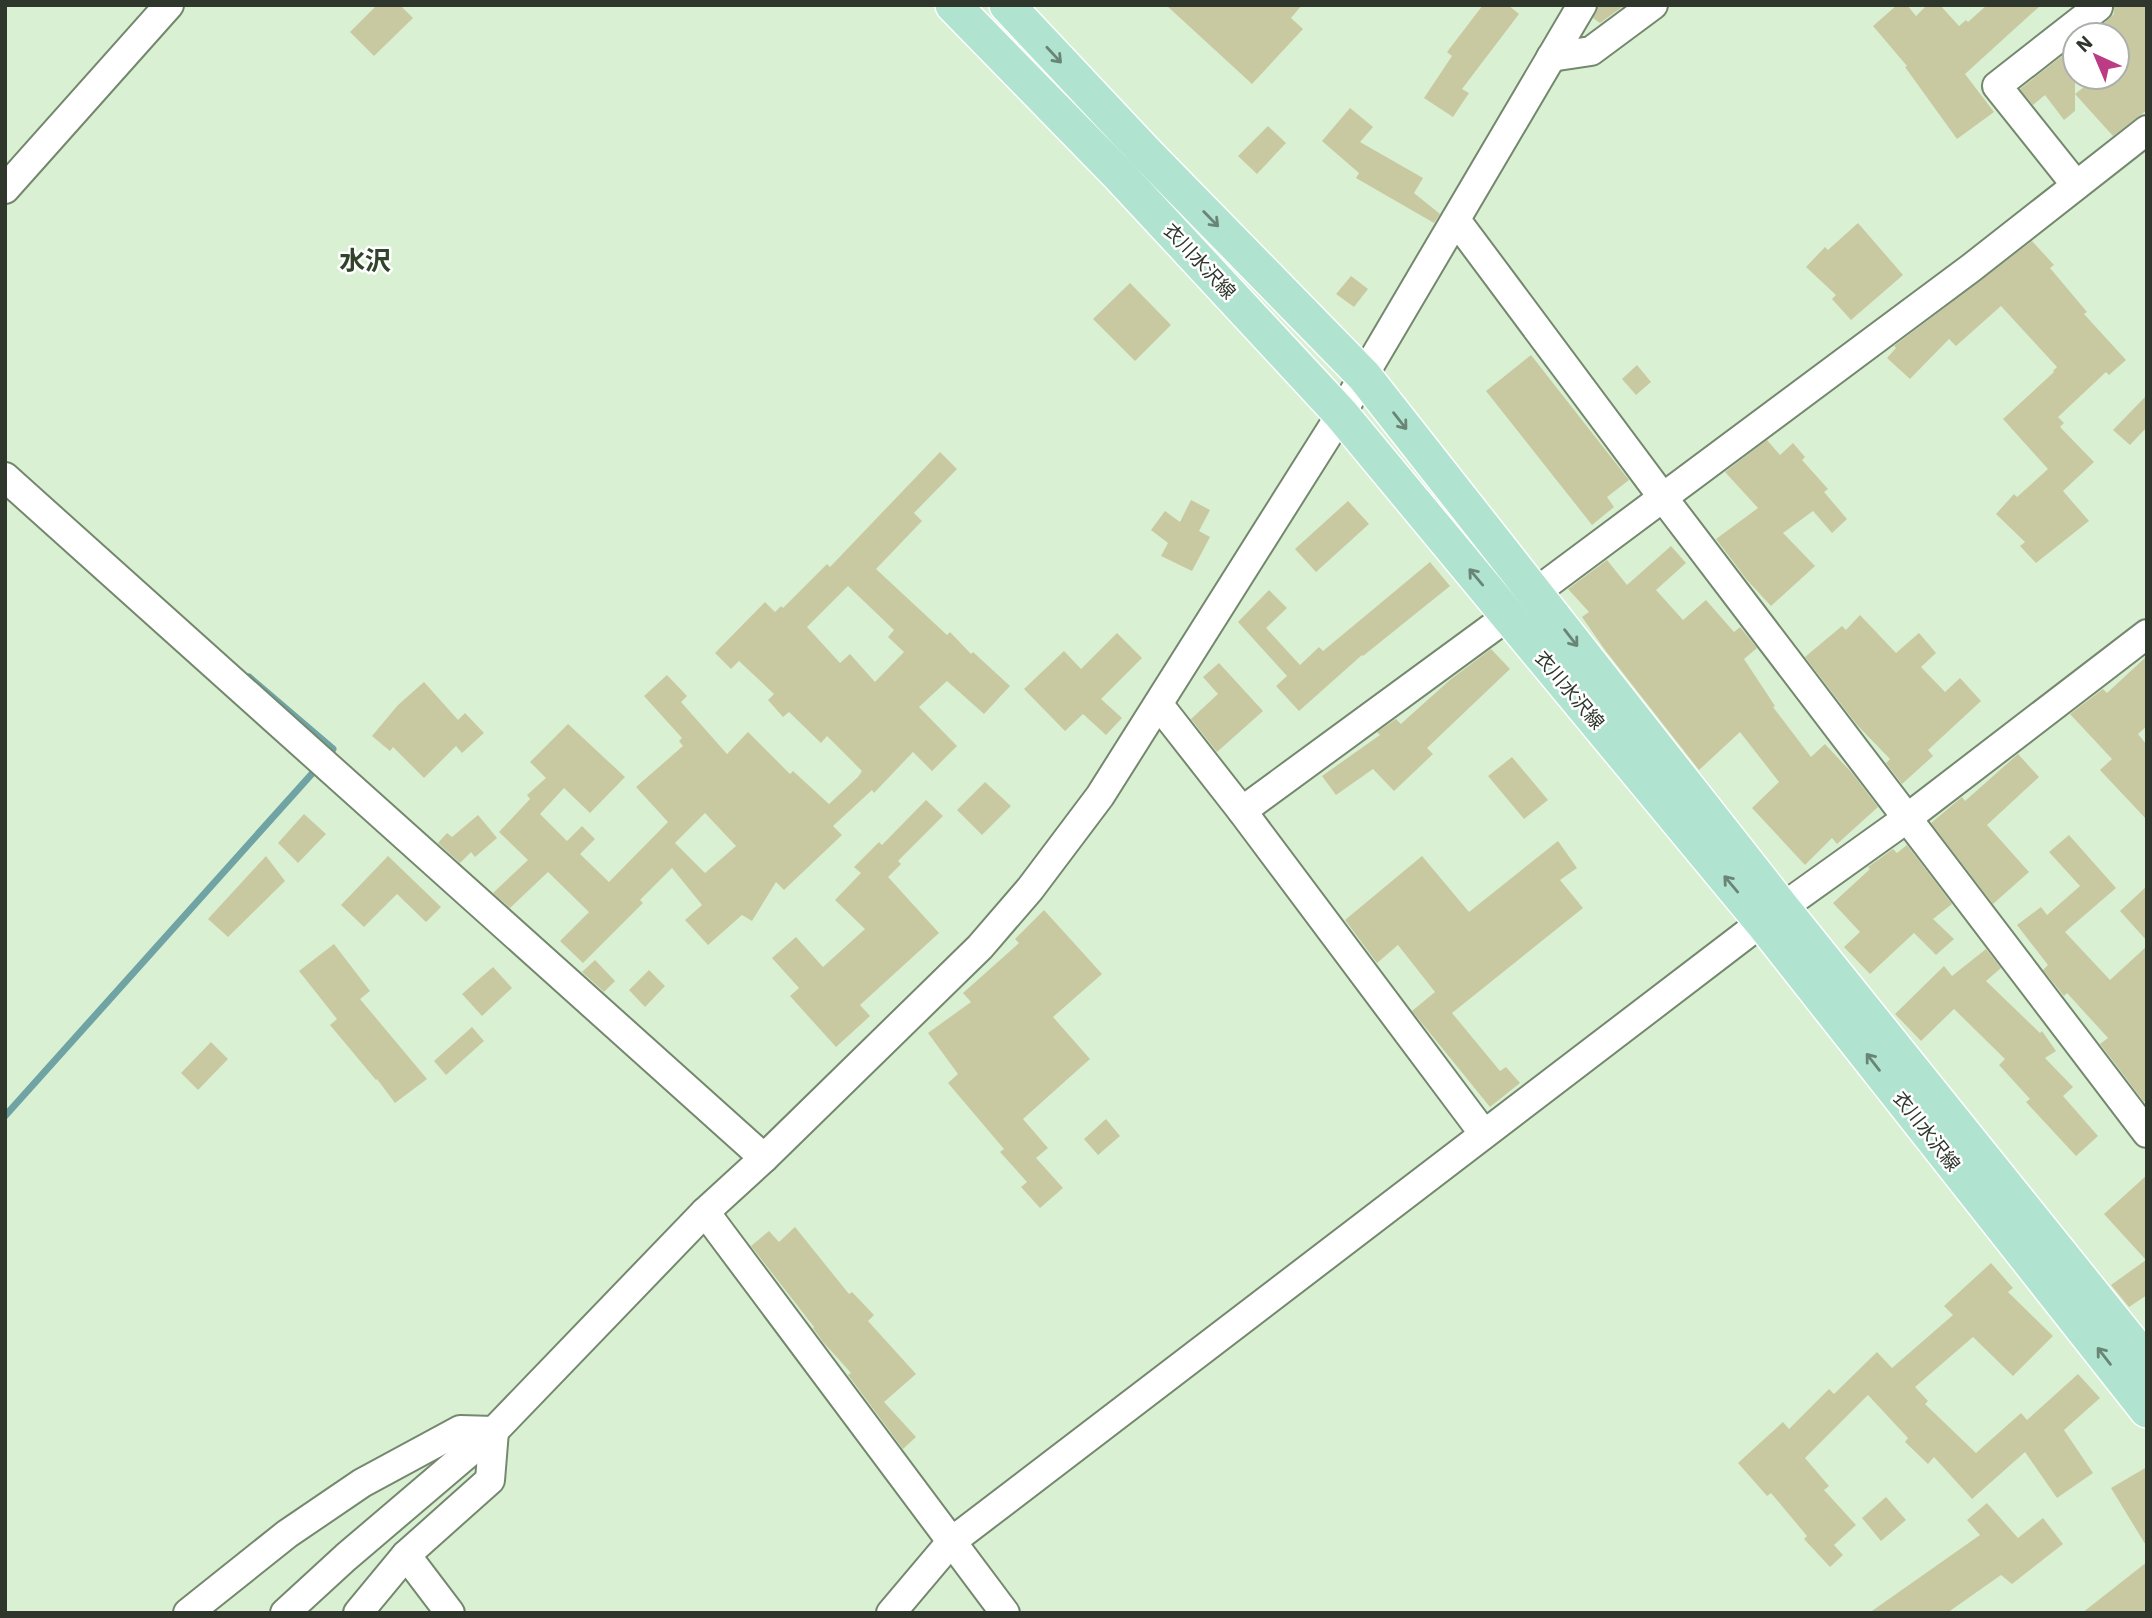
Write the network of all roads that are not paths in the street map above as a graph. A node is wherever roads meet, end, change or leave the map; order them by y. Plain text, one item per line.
1 (169, 5) edge
2 (953, 5) edge
3 (1007, 5) edge
4 (1582, 5) edge
5 (1653, 5) edge
6 (2098, 7) dead end
7 (1552, 57) junction
8 (2147, 130) edge
9 (2076, 186) junction
10 (5, 189) edge
11 (1456, 220) junction
12 (1364, 376) junction
13 (1341, 414) junction
14 (5, 477) edge
15 (1664, 499) junction
16 (1536, 592) junction
17 (1508, 616) junction
18 (2147, 634) edge
19 (1159, 705) junction
20 (1242, 811) junction
21 (1906, 819) junction
22 (1772, 915) junction
23 (2147, 1133) edge
24 (1484, 1134) junction
25 (764, 1158) junction
26 (705, 1212) junction
27 (2147, 1362) edge
28 (2147, 1410) edge
29 (494, 1431) junction
30 (951, 1542) junction
31 (407, 1555) junction
32 (188, 1613) edge
33 (285, 1613) edge
34 (358, 1613) edge
35 (450, 1613) edge
36 (891, 1613) edge
37 (1005, 1613) edge

1 - 10 street
2 - 13 main road, 衣川水沢線
3 -> 12 main road, 衣川水沢線
4 - 7 street
5 - 7 street
6 - 9 street
7 - 11 street
8 - 9 street
9 - 15 street
11 - 12 street
11 - 15 street
12 - 13 street
12 -> 16 main road, 衣川水沢線
17 -> 13 main road, 衣川水沢線
13 - 19 street
14 - 25 street
15 - 16 street
15 - 21 street
16 -> 22 main road, 衣川水沢線
17 - 20 street
22 -> 17 main road, 衣川水沢線
18 - 21 street
19 - 20 street
19 - 25 street
20 - 24 street
21 - 22 street
21 - 23 street
22 - 24 street
22 - 27 main road, 衣川水沢線
28 -> 22 main road, 衣川水沢線
24 - 30 street
25 - 26 street
26 - 29 street
26 - 30 street
29 - 31 street
29 - 32 street
29 - 33 street
30 - 36 street
30 - 37 street
31 - 34 street
31 - 35 street

